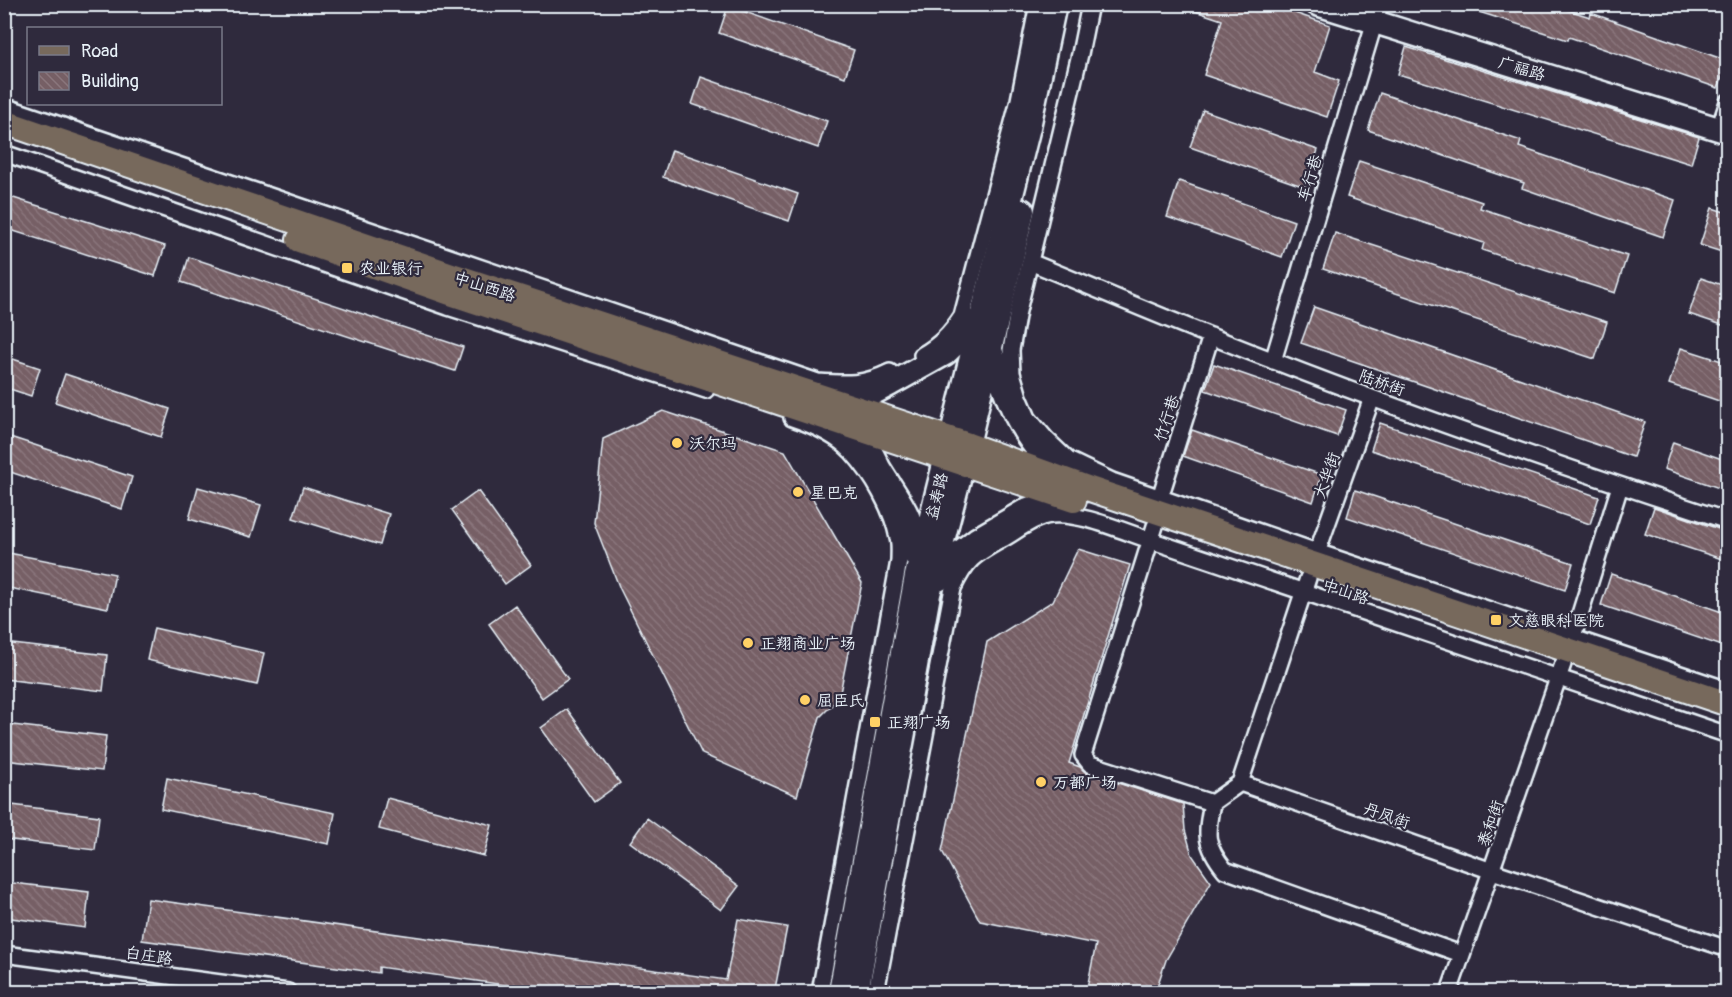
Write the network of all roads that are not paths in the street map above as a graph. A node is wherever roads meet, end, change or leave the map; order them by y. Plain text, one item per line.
1 (1038, 4) edge
2 (1055, 4) edge
3 (1069, 4) edge
4 (1090, 4) edge
5 (1317, 4) edge
6 (1377, 13) edge
7 (1728, 102) edge
8 (4, 106) edge
9 (4, 122) edge
10 (1723, 130) edge
11 (4, 138) edge
12 (4, 153) edge
13 (1030, 262) junction
14 (981, 314) junction
15 (1211, 336) junction
16 (991, 350) junction
17 (1273, 361) junction
18 (1372, 398) junction
19 (831, 409) junction
20 (957, 452) junction
21 (1620, 486) junction
22 (1084, 495) junction
23 (1155, 519) junction
24 (1728, 520) edge
25 (1311, 571) junction
26 (922, 585) junction
27 (1566, 658) junction
28 (1728, 690) edge
29 (1728, 704) edge
30 (1728, 720) edge
31 (1728, 735) edge
32 (1240, 783) junction
33 (1212, 803) junction
34 (1492, 871) junction
35 (1728, 949) edge
36 (4, 954) edge
37 (1461, 954) junction
38 (288, 993) edge
39 (820, 993) edge
40 (840, 993) edge
41 (857, 993) edge
42 (876, 993) edge
43 (1449, 993) edge

1 - 8 street
2 - 14 main road, 益寿路
3 - 16 main road, 益寿路
4 - 13 street
5 - 6 main road, 广福路
6 - 10 main road, 广福路
6 - 17 street, 车行巷
7 - 10 street
9 - 19 main road, 中山西路
11 - 19 main road, 中山西路
12 - 39 street
13 - 15 street, 陆桥街
13 - 23 street
14 - 19 main road
14 - 20 main road, 益寿路
15 - 17 street, 陆桥街
15 - 23 street, 竹行巷
16 - 20 main road, 益寿路
16 - 22 main road
17 - 18 street, 陆桥街
18 - 21 street, 陆桥街
18 - 25 street, 大华街
19 - 20 main road, 中山西路
19 - 26 main road
20 - 22 main road, 中山路
20 - 26 main road, 益寿路
21 - 24 street, 陆桥街
21 - 27 street, 泰和街
22 - 23 main road, 中山路
22 - 26 main road
23 - 25 main road, 中山路
23 - 33 street, 竹行巷
23 - 42 street
25 - 27 main road, 中山路
25 - 32 street
26 - 40 main road, 益寿路
26 - 41 main road, 益寿路
27 - 28 street
27 - 29 main road, 中山路
27 - 30 main road, 中山路
27 - 31 street
27 - 34 street, 泰和街
32 - 33 street
32 - 34 street, 丹凤街
33 - 37 street
34 - 35 street, 丹凤街
34 - 37 street, 泰和街
36 - 38 street, 白庄路
37 - 43 street, 泰和街

